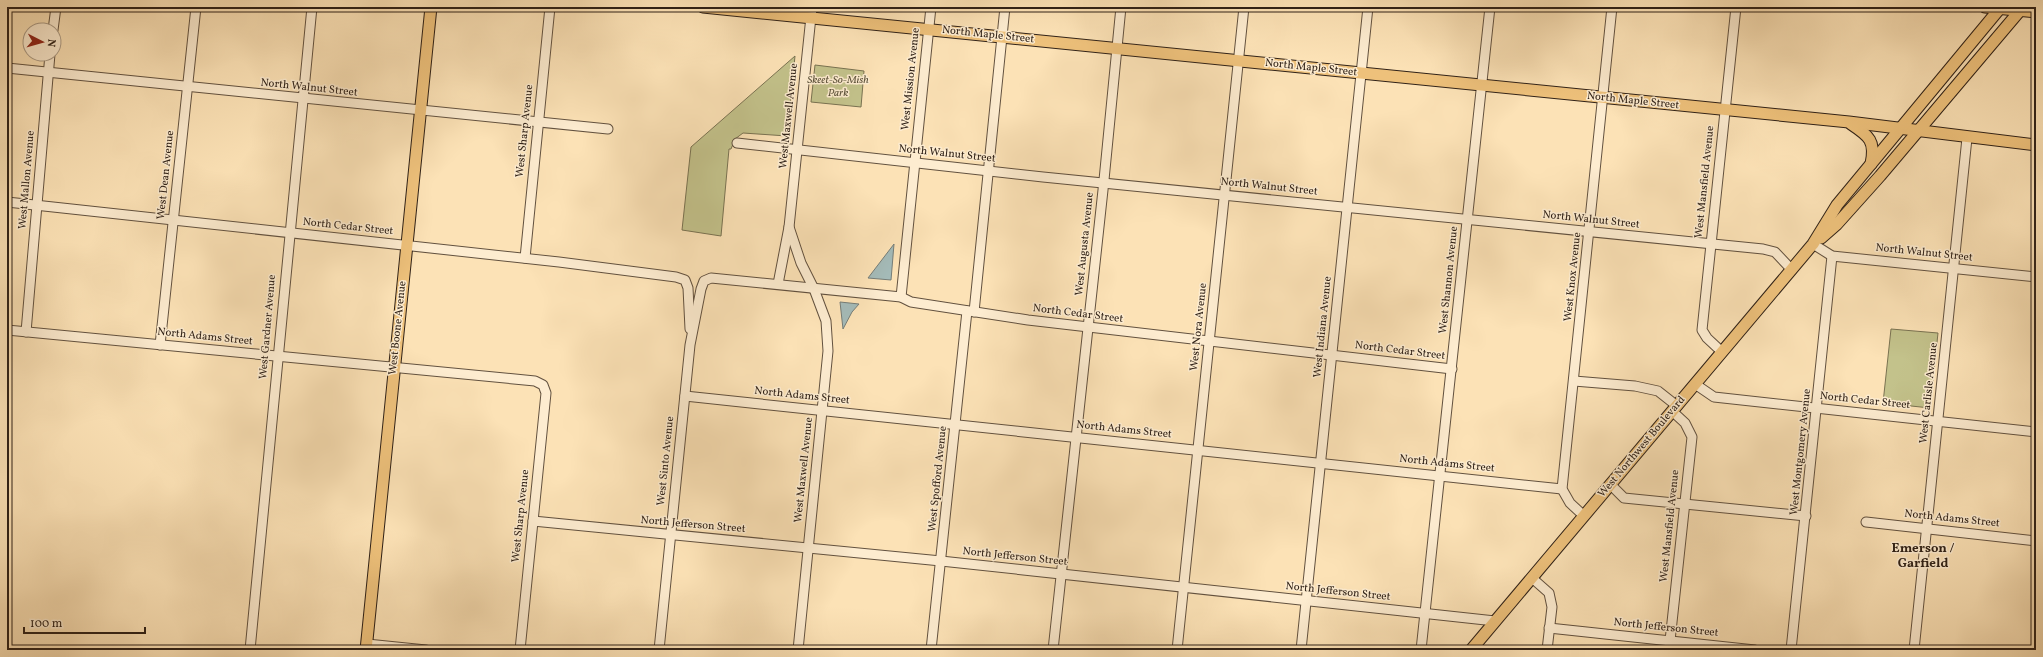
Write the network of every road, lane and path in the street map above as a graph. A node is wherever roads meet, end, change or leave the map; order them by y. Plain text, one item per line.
1 (56, 7) edge
2 (196, 7) edge
3 (312, 7) edge
4 (432, 7) edge
5 (550, 7) edge
6 (703, 7) edge
7 (931, 7) edge
8 (1005, 7) edge
9 (1121, 7) edge
10 (1244, 7) edge
11 (1368, 7) edge
12 (1490, 7) edge
13 (1612, 7) edge
14 (1736, 7) edge
15 (1985, 7) edge
16 (2000, 8) edge
17 (2022, 9) edge
18 (811, 12) edge
19 (2036, 12) edge
20 (54, 22) edge
21 (928, 29) junction
22 (1002, 36) junction
23 (1117, 48) junction
24 (1238, 61) junction
25 (49, 62) edge
26 (7, 68) edge
27 (48, 72) junction
28 (1361, 73) junction
29 (1482, 85) junction
30 (187, 88) junction
31 (1603, 98) junction
32 (302, 99) junction
33 (420, 110) junction
34 (1724, 111) junction
35 (538, 122) junction
36 (1849, 122) junction
37 (1900, 128) junction
38 (608, 129) dead end
39 (1918, 130) junction
40 (1967, 138) junction
41 (737, 143) dead end
42 (2036, 145) edge
43 (798, 150) junction
44 (915, 163) junction
45 (1871, 164) junction
46 (988, 171) junction
47 (1104, 182) junction
48 (1224, 194) junction
49 (7, 202) edge
50 (37, 205) junction
51 (1348, 206) junction
52 (173, 220) junction
53 (1467, 220) junction
54 (789, 227) junction
55 (289, 232) junction
56 (1589, 232) junction
57 (1712, 244) junction
58 (1813, 244) junction
59 (406, 245) junction
60 (1832, 256) junction
61 (525, 258) junction
62 (1954, 269) junction
63 (1792, 270) junction
64 (2036, 277) edge
65 (685, 280) joint
66 (704, 281) joint
67 (778, 284) junction
68 (814, 289) junction
69 (902, 297) junction
70 (971, 312) junction
71 (1088, 327) junction
72 (7, 330) edge
73 (26, 332) junction
74 (1209, 341) junction
75 (160, 345) junction
76 (690, 345) junction
77 (1722, 352) junction
78 (1332, 355) junction
79 (278, 357) junction
80 (394, 368) junction
81 (1452, 369) junction
82 (1574, 381) junction
83 (1695, 384) junction
84 (542, 385) joint
85 (685, 396) junction
86 (1818, 408) junction
87 (1674, 409) junction
88 (822, 410) junction
89 (1939, 421) junction
90 (956, 424) junction
91 (2036, 432) edge
92 (1077, 437) junction
93 (1198, 449) junction
94 (1320, 463) junction
95 (1440, 476) junction
96 (1610, 484) junction
97 (1562, 489) junction
98 (1685, 502) junction
99 (1584, 516) junction
100 (1806, 516) junction
101 (533, 521) junction
102 (1866, 522) dead end
103 (1927, 529) junction
104 (671, 535) junction
105 (2036, 541) edge
106 (808, 547) junction
107 (941, 561) junction
108 (1062, 575) junction
109 (1532, 578) junction
110 (1183, 588) junction
111 (1306, 601) junction
112 (1425, 613) junction
113 (1495, 622) junction
114 (1549, 628) junction
115 (1669, 645) edge
116 (366, 647) edge
117 (250, 650) edge
118 (426, 650) edge
119 (520, 650) edge
120 (659, 650) edge
121 (798, 650) edge
122 (931, 650) edge
123 (1053, 650) edge
124 (1177, 650) edge
125 (1301, 650) edge
126 (1421, 650) edge
127 (1471, 650) edge
128 (1547, 650) edge
129 (1755, 650) edge
130 (1791, 650) edge
131 (1914, 650) edge

1 - 20 street
2 - 30 street, West Dean Avenue
3 - 32 street, West Gardner Avenue
4 - 33 main road, West Boone Avenue
5 - 35 street, West Sharp Avenue
6 - 18 main road, North Maple Street
7 - 21 street, West Mission Avenue
8 - 22 street, West Spofford Avenue
9 - 23 street, West Augusta Avenue
10 - 24 street, West Nora Avenue
11 - 28 street, West Indiana Avenue
12 - 29 street, West Shannon Avenue
13 - 31 street, West Knox Avenue
14 - 34 street, West Mansfield Avenue
15 - 16 main road
16 - 17 main road
16 - 37 main road
17 - 19 main road
17 - 39 main road
18 - 21 main road, North Maple Street
18 - 43 street, West Maxwell Avenue
21 - 22 main road, North Maple Street
21 - 44 street, West Mission Avenue
22 - 23 main road, North Maple Street
22 - 46 street, West Spofford Avenue
23 - 24 main road, North Maple Street
23 - 47 street, West Augusta Avenue
24 - 28 main road, North Maple Street
24 - 48 street, West Nora Avenue
25 - 27 street, West Mallon Avenue
26 - 27 street, North Walnut Street
27 - 30 street, North Walnut Street
27 - 50 street, West Mallon Avenue
28 - 29 main road, North Maple Street
28 - 51 street, West Indiana Avenue
29 - 31 main road, North Maple Street
29 - 53 street, West Shannon Avenue
30 - 32 street, North Walnut Street
30 - 52 street, West Dean Avenue
31 - 34 main road, North Maple Street
31 - 56 street, West Knox Avenue
32 - 33 street, North Walnut Street
32 - 55 street, West Gardner Avenue
33 - 35 street, North Walnut Street
33 - 59 main road, West Boone Avenue
34 - 36 main road, North Maple Street
34 - 57 street, West Mansfield Avenue
35 - 38 street, North Walnut Street
35 - 61 street, West Sharp Avenue
36 - 37 main road, North Maple Street
36 - 45 main road
37 - 39 main road, North Maple Street
37 - 45 main road
39 - 40 main road, North Maple Street
39 - 58 main road
40 - 42 main road, North Maple Street
40 - 62 street, West Carlisle Avenue
41 - 43 street, North Walnut Street
43 - 44 street, North Walnut Street
43 - 54 street, West Maxwell Avenue
44 - 46 street, North Walnut Street
44 - 69 street, West Mission Avenue
45 - 58 main road
46 - 47 street, North Walnut Street
46 - 70 street, West Spofford Avenue
47 - 48 street, North Walnut Street
47 - 71 street, West Augusta Avenue
48 - 51 street, North Walnut Street
48 - 74 street, West Nora Avenue
49 - 50 street, North Cedar Street
50 - 52 street, North Cedar Street
50 - 73 street, West Mallon Avenue
51 - 53 street, North Walnut Street
51 - 78 street, West Indiana Avenue
52 - 55 street, North Cedar Street
52 - 75 street, West Dean Avenue
53 - 56 street, North Walnut Street
53 - 81 street, West Shannon Avenue
54 - 67 street, West Maxwell Avenue
54 - 68 street, West Maxwell Avenue
55 - 59 street, North Cedar Street
55 - 79 street, West Gardner Avenue
56 - 57 street, North Walnut Street
56 - 82 street, West Knox Avenue
57 - 63 street, North Walnut Street
57 - 77 street, West Mansfield Avenue
58 - 60 street, North Walnut Street
58 - 63 main road, West Northwest Boulevard
59 - 61 street, North Cedar Street
59 - 80 main road, West Boone Avenue
60 - 62 street, North Walnut Street
60 - 86 street, West Montgomery Avenue
61 - 65 street, North Cedar Street
62 - 64 street, North Walnut Street
62 - 89 street, West Carlisle Avenue
63 - 77 main road, West Northwest Boulevard
65 - 76 street, West Sinto Avenue
66 - 67 street, North Cedar Street
66 - 76 street, West Sinto Avenue
67 - 68 street, North Cedar Street
68 - 69 street, North Cedar Street
68 - 88 street, West Maxwell Avenue
69 - 70 street, North Cedar Street
70 - 71 street, North Cedar Street
70 - 90 street, West Spofford Avenue
71 - 74 street, North Cedar Street
71 - 92 street, West Augusta Avenue
72 - 73 street, North Adams Street
73 - 75 street, North Adams Street
74 - 78 street, North Cedar Street
74 - 93 street, West Nora Avenue
75 - 79 street, North Adams Street
76 - 85 street, West Sinto Avenue
77 - 83 main road, West Northwest Boulevard
78 - 81 street, North Cedar Street
78 - 94 street, West Indiana Avenue
79 - 80 street, North Adams Street
79 - 117 street, West Gardner Avenue
80 - 84 street, North Adams Street
80 - 116 main road, West Boone Avenue
81 - 95 street, West Shannon Avenue
82 - 87 street
82 - 97 street, West Knox Avenue
83 - 86 street, North Cedar Street
83 - 87 main road, West Northwest Boulevard
84 - 101 street, West Sharp Avenue
85 - 88 street, North Adams Street
85 - 104 street, West Sinto Avenue
86 - 89 street, North Cedar Street
86 - 100 street, West Montgomery Avenue
87 - 96 main road, West Northwest Boulevard
87 - 98 street, West Mansfield Avenue
88 - 90 street, North Adams Street
88 - 106 street, West Maxwell Avenue
89 - 91 street, North Cedar Street
89 - 103 street, West Carlisle Avenue
90 - 92 street, North Adams Street
90 - 107 street, West Spofford Avenue
92 - 93 street, North Adams Street
92 - 108 street, West Augusta Avenue
93 - 94 street, North Adams Street
93 - 110 street, West Nora Avenue
94 - 95 street, North Adams Street
94 - 111 street, West Indiana Avenue
95 - 97 street, North Adams Street
95 - 112 street, West Shannon Avenue
96 - 98 street
96 - 99 main road, West Northwest Boulevard
97 - 99 street
98 - 100 street
98 - 115 street, West Mansfield Avenue
99 - 109 main road, West Northwest Boulevard
100 - 130 street, West Montgomery Avenue
101 - 104 street, North Jefferson Street
101 - 119 street, West Sharp Avenue
102 - 103 street, North Adams Street
103 - 105 street, North Adams Street
103 - 131 street, West Carlisle Avenue
104 - 106 street, North Jefferson Street
104 - 120 street, West Sinto Avenue
106 - 107 street, North Jefferson Street
106 - 121 street, West Maxwell Avenue
107 - 108 street, North Jefferson Street
107 - 122 street, West Spofford Avenue
108 - 110 street, North Jefferson Street
108 - 123 street, West Augusta Avenue
109 - 113 main road, West Northwest Boulevard
109 - 114 street
110 - 111 street, North Jefferson Street
110 - 124 street, West Nora Avenue
111 - 112 street, North Jefferson Street
111 - 125 street, West Indiana Avenue
112 - 113 street, North Jefferson Street
112 - 126 street, West Shannon Avenue
113 - 127 main road, West Northwest Boulevard
114 - 115 street, North Jefferson Street
114 - 128 street
115 - 129 street, North Jefferson Street
116 - 118 street

